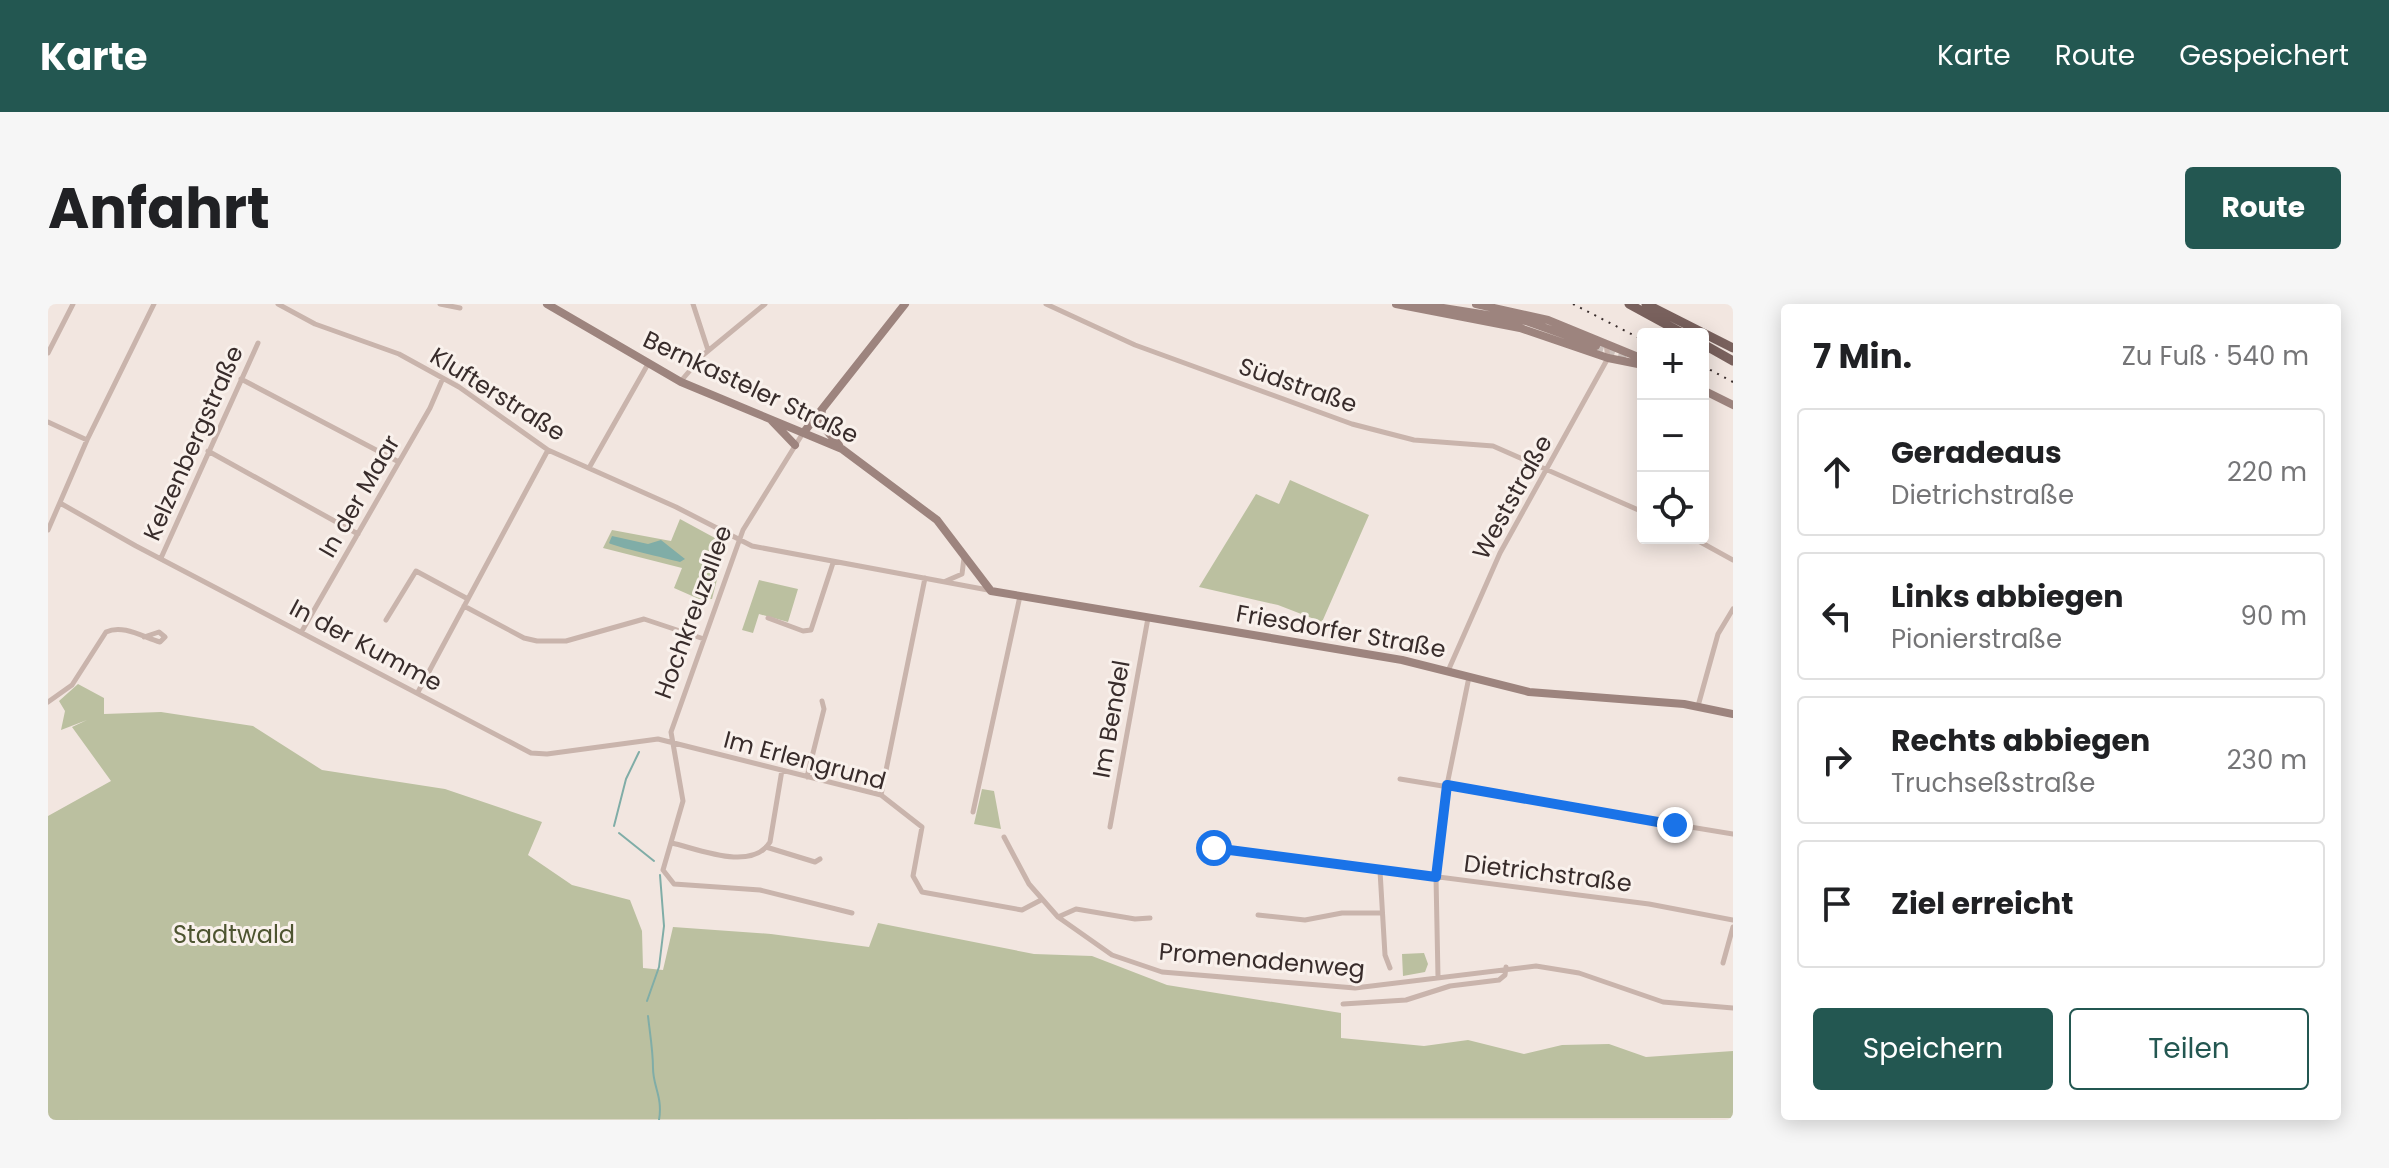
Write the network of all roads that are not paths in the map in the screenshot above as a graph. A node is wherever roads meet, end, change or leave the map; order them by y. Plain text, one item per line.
1 (73, 304) edge
2 (154, 304) edge
3 (278, 304) edge
4 (440, 304) edge
5 (547, 304) edge
6 (693, 304) edge
7 (765, 304) edge
8 (905, 304) edge
9 (1046, 304) edge
10 (1396, 304) edge
11 (1418, 304) edge
12 (1476, 304) edge
13 (1629, 304) edge
14 (1646, 304) edge
15 (460, 308) dead end
16 (1673, 328) edge
17 (258, 343) dead end
18 (1606, 343) junction
19 (1596, 346) tunnel mouth
20 (1709, 347) edge
21 (1733, 348) edge
22 (708, 350) junction
23 (48, 353) edge
24 (1608, 358) junction
25 (1637, 358) edge
26 (1637, 360) edge
27 (1733, 361) edge
28 (648, 364) junction
29 (443, 378) junction
30 (241, 379) junction
31 (681, 382) junction
32 (1709, 393) edge
33 (1733, 405) edge
34 (822, 409) junction
35 (769, 417) junction
36 (48, 422) edge
37 (804, 432) junction
38 (87, 440) junction
39 (795, 445) junction
40 (842, 449) junction
41 (548, 450) junction
42 (208, 451) junction
43 (399, 462) junction
44 (589, 468) junction
45 (1546, 472) junction
46 (60, 503) junction
47 (1637, 510) edge
48 (48, 530) edge
49 (358, 534) junction
50 (740, 540) junction
51 (1704, 544) edge
52 (963, 552) junction
53 (161, 558) junction
54 (1733, 560) edge
55 (833, 563) junction
56 (925, 578) junction
57 (941, 582) junction
58 (991, 591) junction
59 (1020, 596) junction
60 (468, 599) junction
61 (464, 606) junction
62 (1733, 609) edge
63 (768, 618) dead end
64 (1148, 618) junction
65 (386, 620) dead end
66 (302, 631) junction
67 (144, 637) dead end
68 (704, 639) junction
69 (1448, 671) junction
70 (1469, 677) junction
71 (418, 692) junction
72 (822, 701) dead end
73 (48, 702) edge
74 (1698, 706) junction
75 (1733, 714) edge
76 (670, 743) junction
77 (782, 770) junction
78 (807, 777) junction
79 (1400, 779) dead end
80 (1447, 785) junction
81 (881, 795) junction
82 (973, 812) dead end
83 (1110, 827) dead end
84 (1733, 834) edge
85 (1004, 837) dead end
86 (672, 843) junction
87 (766, 847) junction
88 (1214, 848) dead end
89 (820, 859) dead end
90 (1380, 871) junction
91 (1436, 877) junction
92 (1041, 900) junction
93 (852, 913) dead end
94 (1382, 913) junction
95 (1258, 915) dead end
96 (1058, 917) junction
97 (1150, 918) dead end
98 (1733, 920) edge
99 (1733, 927) edge
100 (1723, 963) dead end
101 (1506, 967) junction
102 (1390, 968) dead end
103 (1438, 977) junction
104 (1382, 987) junction
105 (1383, 1001) junction
106 (1343, 1004) dead end
107 (1733, 1008) edge

1 - 23 street
2 - 38 street
3 - 29 street, Klufterstraße
4 - 15 street
5 - 28 street, Bernkasteler Straße
6 - 22 street
7 - 22 street
8 - 34 street, Hochkreuzallee
9 - 45 street, Südstraße
10 - 24 street
11 - 19 street
12 - 18 street
13 - 16 main road
14 - 21 main road
17 - 30 street, Kelzenbergstraße
18 - 24 street
18 - 25 street
20 - 27 main road
22 - 31 street
24 - 26 street
24 - 45 street, Weststraße
28 - 31 street, Bernkasteler Straße
28 - 44 street
29 - 41 street, Klufterstraße
29 - 43 street, In der Maar
30 - 42 street, Kelzenbergstraße
30 - 43 street
31 - 35 street, Bernkasteler Straße
32 - 33 street
34 - 37 street, Hochkreuzallee
34 - 40 street
35 - 37 street, Bernkasteler Straße
35 - 39 street
36 - 38 street
37 - 39 street, Hochkreuzallee
37 - 40 street, Bernkasteler Straße
38 - 46 street
39 - 50 street, Hochkreuzallee
40 - 52 street, Bernkasteler Straße
41 - 44 street, Klufterstraße
41 - 60 street
42 - 49 street
42 - 53 street, Kelzenbergstraße
43 - 49 street, In der Maar
44 - 50 street, Klufterstraße
45 - 47 street, Südstraße
45 - 69 street, Weststraße
46 - 48 street
46 - 53 street, In der Kumme
49 - 66 street, In der Maar
50 - 55 street, Friesdorfer Straße
50 - 68 street, Hochkreuzallee
51 - 54 street
52 - 57 street
52 - 58 street, Bernkasteler Straße
53 - 66 street, In der Kumme
55 - 56 street, Friesdorfer Straße
55 - 63 street
56 - 57 street, Friesdorfer Straße
56 - 81 street
57 - 58 street, Friesdorfer Straße
58 - 59 street, Friesdorfer Straße
59 - 64 street, Friesdorfer Straße
59 - 82 street
60 - 61 street
60 - 65 street
61 - 68 street
61 - 71 street
62 - 74 street
64 - 69 street, Friesdorfer Straße
64 - 83 street, Im Bendel
66 - 71 street, In der Kumme
67 - 73 street
68 - 76 street, Hochkreuzallee
69 - 70 street, Friesdorfer Straße
70 - 74 street, Friesdorfer Straße
70 - 80 street
71 - 76 street, In der Kumme
72 - 78 street
74 - 75 street, Friesdorfer Straße
76 - 77 street, Im Erlengrund
76 - 86 street
77 - 78 street, Im Erlengrund
77 - 87 street
78 - 81 street, Im Erlengrund
79 - 80 street
80 - 84 street
80 - 91 street
81 - 92 street, Im Erlengrund
85 - 92 street, Promenadenweg
86 - 87 street
86 - 93 street
87 - 89 street
88 - 90 street, Dietrichstraße
90 - 91 street, Dietrichstraße
90 - 94 street
91 - 98 street, Dietrichstraße
91 - 103 street
92 - 96 street, Promenadenweg
94 - 95 street
94 - 102 street
96 - 97 street, Promenadenweg
96 - 104 street, Promenadenweg
99 - 100 street
101 - 103 street, Promenadenweg
101 - 105 street, Promenadenweg
101 - 107 street, Promenadenweg
103 - 104 street, Promenadenweg
104 - 105 street, Promenadenweg
105 - 106 street, Promenadenweg

